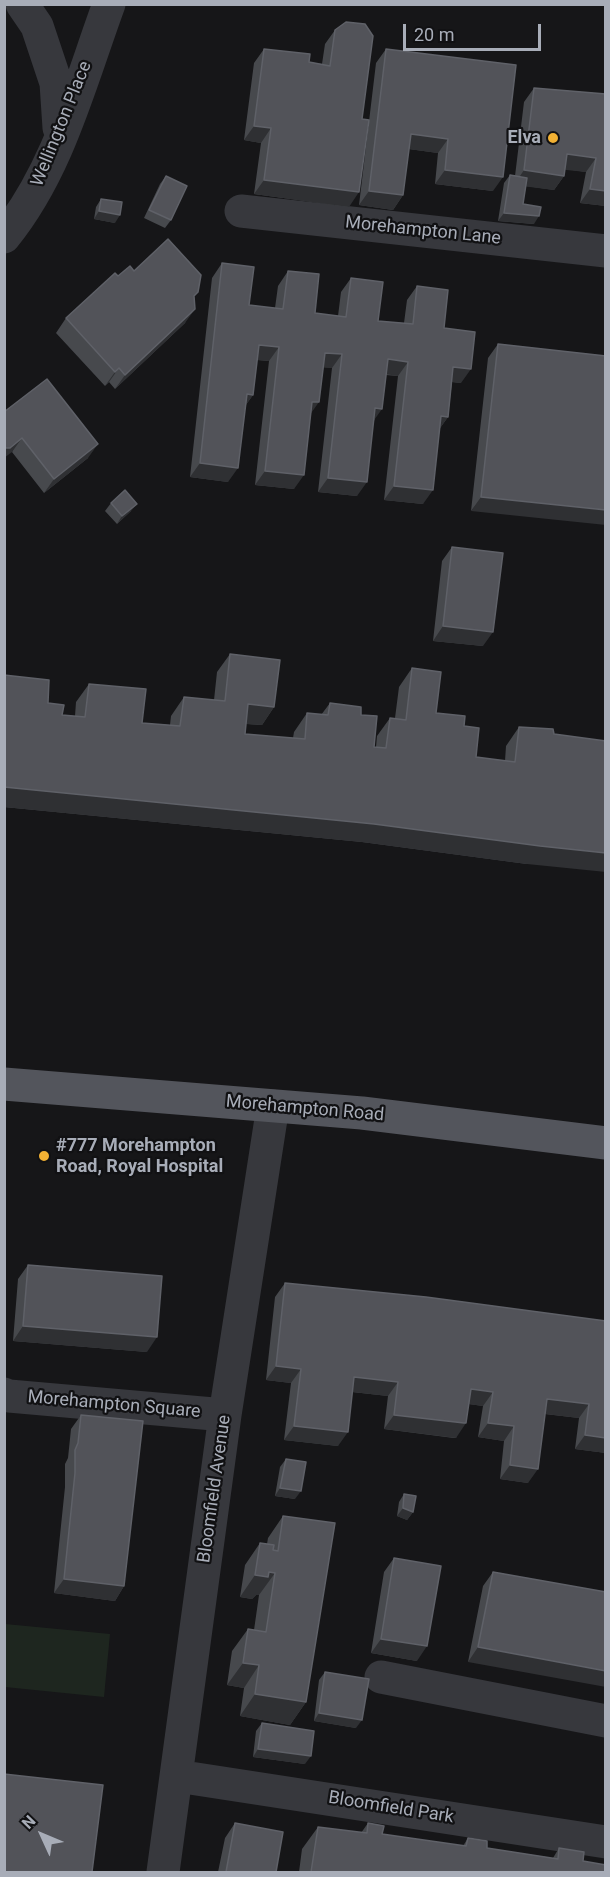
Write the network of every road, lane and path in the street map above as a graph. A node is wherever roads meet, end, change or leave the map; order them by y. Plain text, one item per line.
1 (22, 4) edge
2 (109, 4) edge
3 (60, 139) junction
4 (241, 211) dead end
5 (4, 237) edge
6 (606, 251) edge
7 (4, 1084) edge
8 (273, 1106) junction
9 (606, 1143) edge
10 (4, 1394) edge
11 (225, 1415) junction
12 (381, 1677) dead end
13 (606, 1721) edge
14 (177, 1776) junction
15 (606, 1842) edge
16 (163, 1872) edge

1 - 3 street
2 - 3 street, Wellington Place
3 - 5 street, Wellington Place
4 - 6 street, Morehampton Lane
7 - 8 main road, Morehampton Road
8 - 9 main road, Morehampton Road
8 - 11 street, Bloomfield Avenue
10 - 11 street, Morehampton Square
11 - 14 street, Bloomfield Avenue
12 - 13 street
14 - 15 street, Bloomfield Park
14 - 16 street, Bloomfield Avenue

